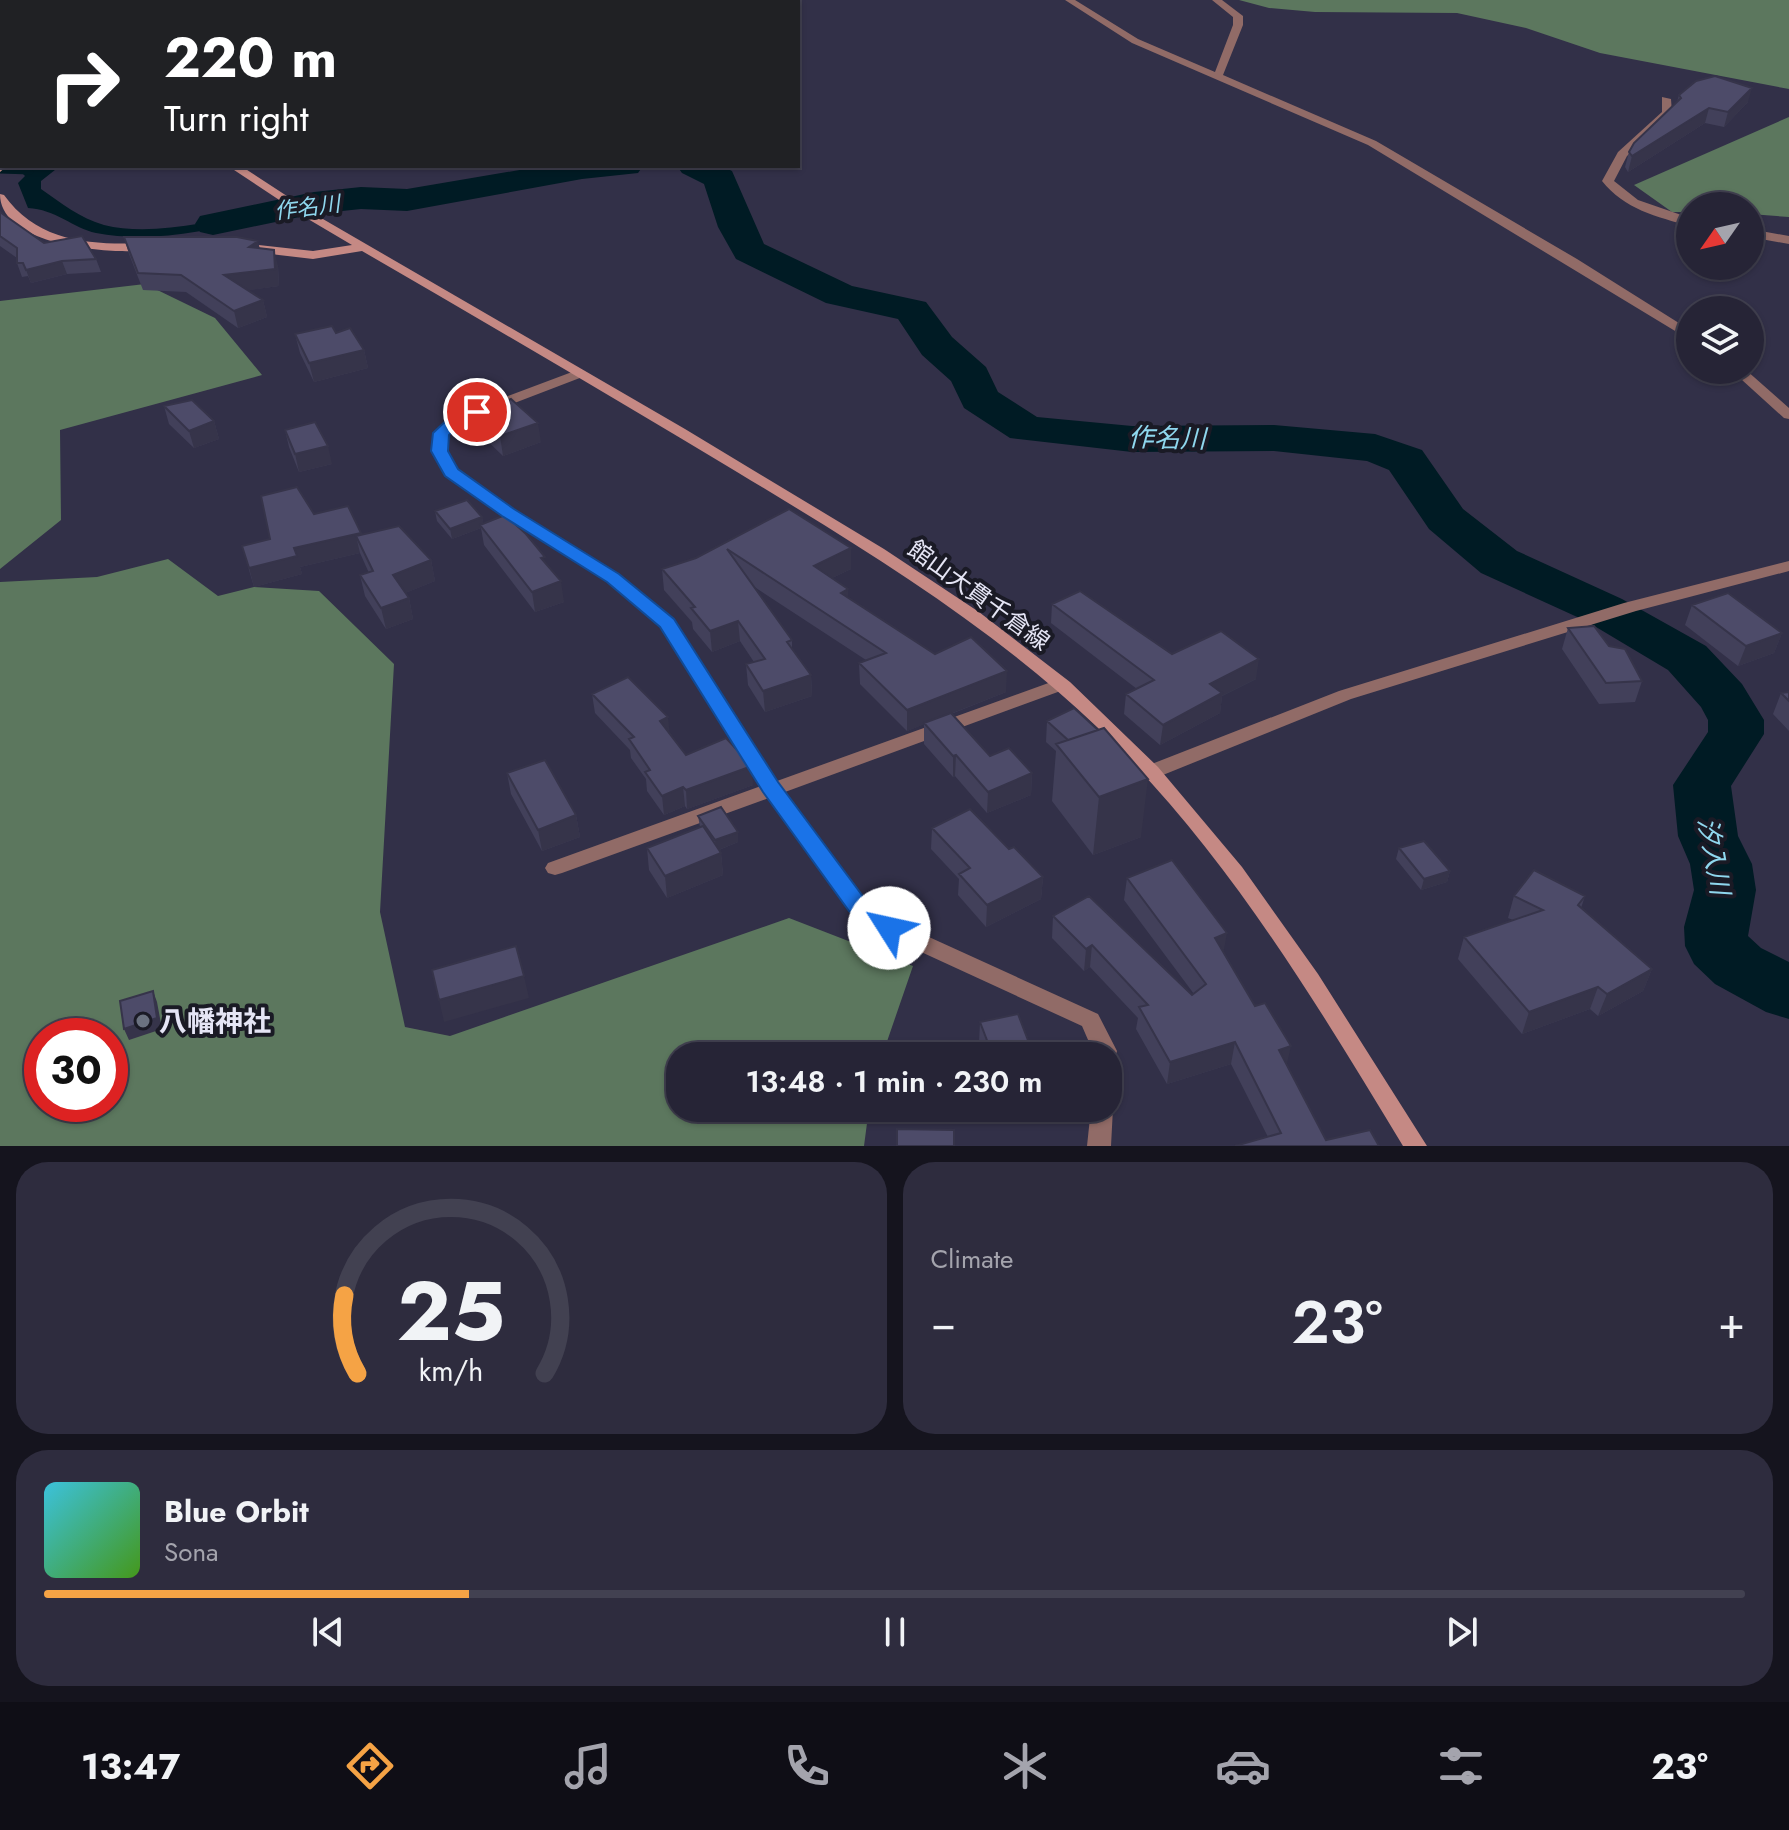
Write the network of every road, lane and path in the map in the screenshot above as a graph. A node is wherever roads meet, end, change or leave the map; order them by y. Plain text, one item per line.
1 (1069, 0) edge
2 (1216, 0) edge
3 (1218, 76) junction
4 (1666, 99) dead end
5 (237, 168) edge
6 (0, 197) edge
7 (1676, 217) edge
8 (1764, 236) edge
9 (1789, 240) edge
10 (227, 246) edge
11 (163, 247) edge
12 (365, 247) junction
13 (1676, 327) edge
14 (580, 373) junction
15 (1754, 384) edge
16 (1789, 415) edge
17 (1789, 566) edge
18 (1060, 685) junction
19 (1151, 772) junction
20 (771, 787) junction
21 (555, 868) dead end
22 (1101, 1042) edge
23 (1101, 1122) edge
24 (1099, 1146) edge
25 (1415, 1146) edge

1 - 3 street
2 - 3 street
3 - 13 street
4 - 7 street
5 - 12 main road, 館山大貫千倉線
6 - 11 main road
8 - 9 street
10 - 12 main road
12 - 14 main road, 館山大貫千倉線
14 - 18 main road, 館山大貫千倉線
14 - 20 street
15 - 16 street
17 - 19 street
18 - 19 main road, 館山大貫千倉線
18 - 20 street
19 - 25 main road, 館山大貫千倉線
20 - 21 street
20 - 22 street
23 - 24 street

